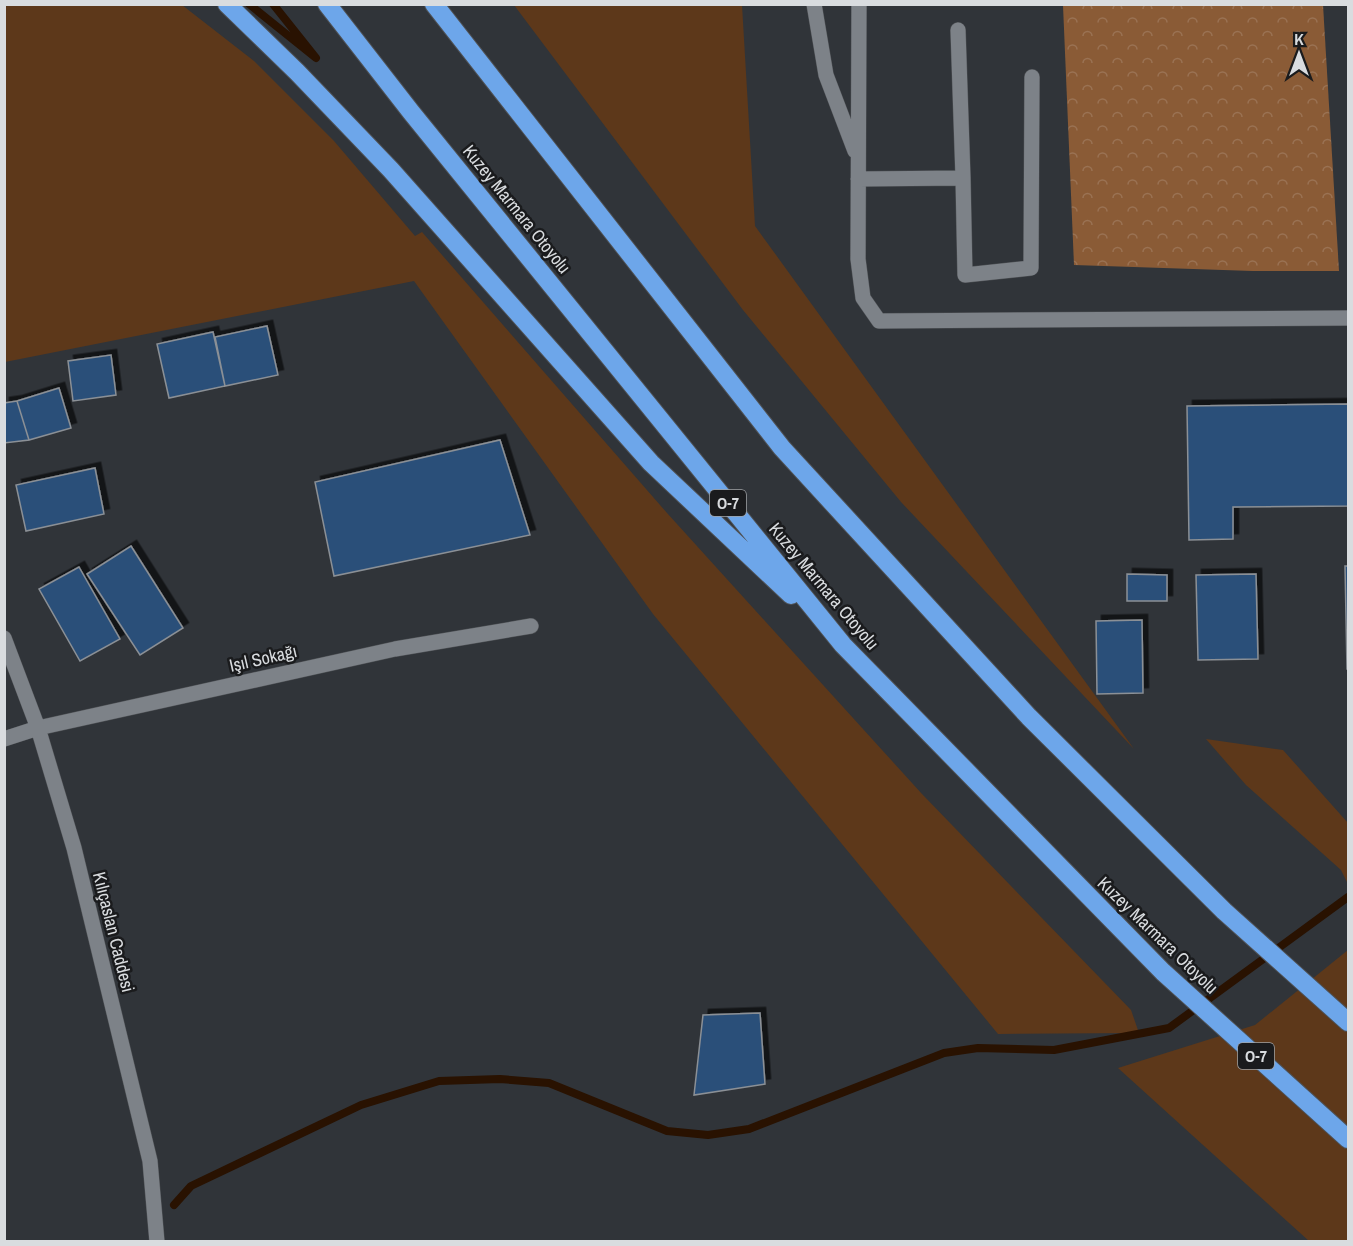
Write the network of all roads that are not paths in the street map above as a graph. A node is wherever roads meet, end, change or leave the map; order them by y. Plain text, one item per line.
1 (227, 4) edge
2 (327, 4) edge
3 (436, 4) edge
4 (814, 4) edge
5 (859, 4) edge
6 (958, 30) dead end
7 (1032, 77) dead end
8 (858, 160) junction
9 (963, 178) junction
10 (858, 179) junction
11 (1348, 318) edge
12 (531, 626) dead end
13 (4, 638) edge
14 (843, 645) junction
15 (38, 728) junction
16 (4, 739) edge
17 (1348, 1022) edge
18 (1348, 1138) edge
19 (157, 1242) edge

1 - 14 highway
2 - 14 highway, Kuzey Marmara Otoyolu / O-7
3 - 17 highway
4 - 8 street
5 - 8 street
6 - 9 street
7 - 9 street
8 - 10 street
9 - 10 street
10 - 11 street
12 - 15 street, Işıl Sokağı
13 - 15 street, Kılıçaslan Caddesi
14 - 18 highway, Kuzey Marmara Otoyolu / O-7
15 - 16 street, Işıl Sokağı
15 - 19 street, Kılıçaslan Caddesi

